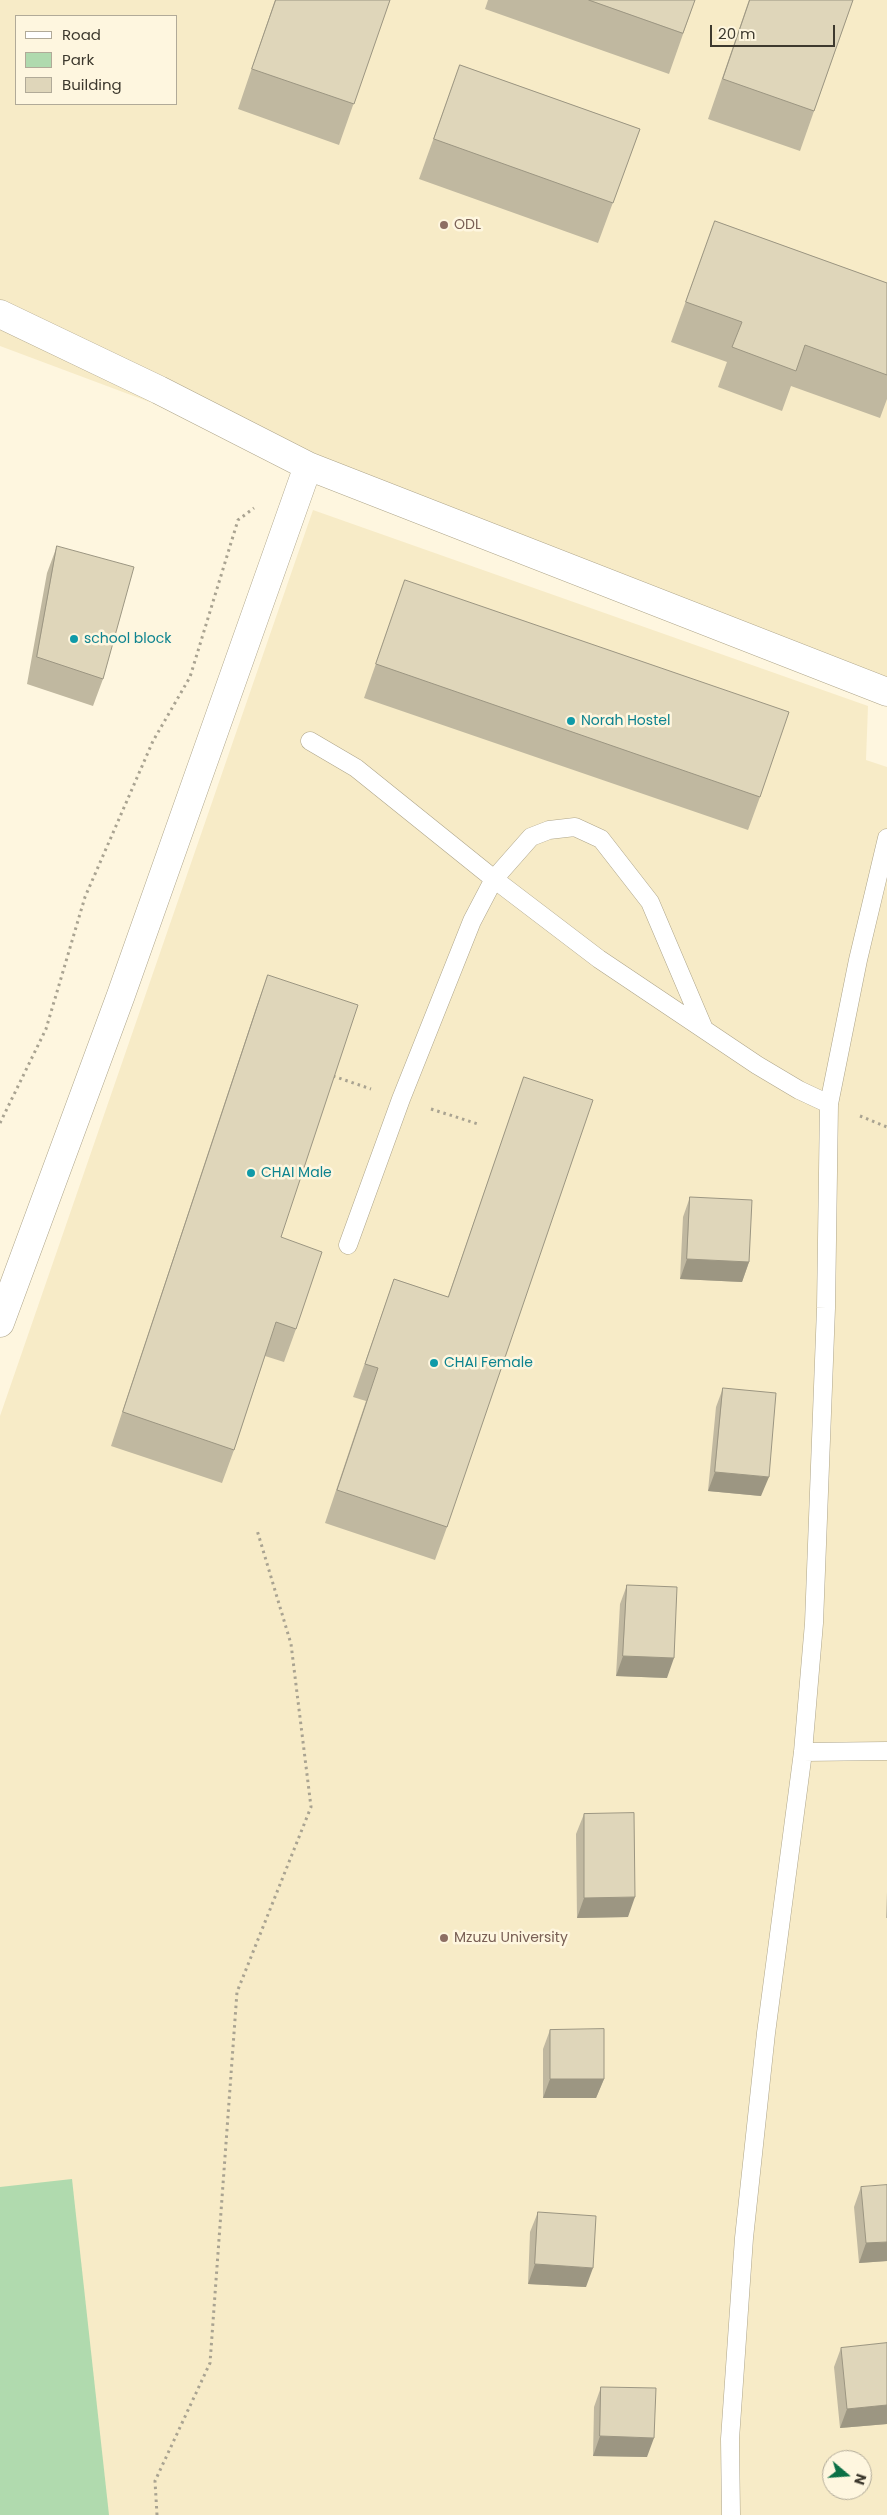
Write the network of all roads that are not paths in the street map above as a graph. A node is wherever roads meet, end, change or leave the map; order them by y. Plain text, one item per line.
1 (0, 314) edge
2 (308, 466) junction
3 (887, 692) edge
4 (310, 741) dead end
5 (887, 838) edge
6 (494, 880) junction
7 (704, 1029) junction
8 (829, 1104) junction
9 (348, 1245) dead end
10 (0, 1323) edge
11 (887, 1751) edge
12 (803, 1752) junction
13 (731, 2515) edge

1 - 2 street
2 - 3 street
2 - 10 street
4 - 6 lane
5 - 8 lane
6 - 7 lane
6 - 7 lane
6 - 9 lane
7 - 8 lane
8 - 12 lane
11 - 12 lane
12 - 13 lane

